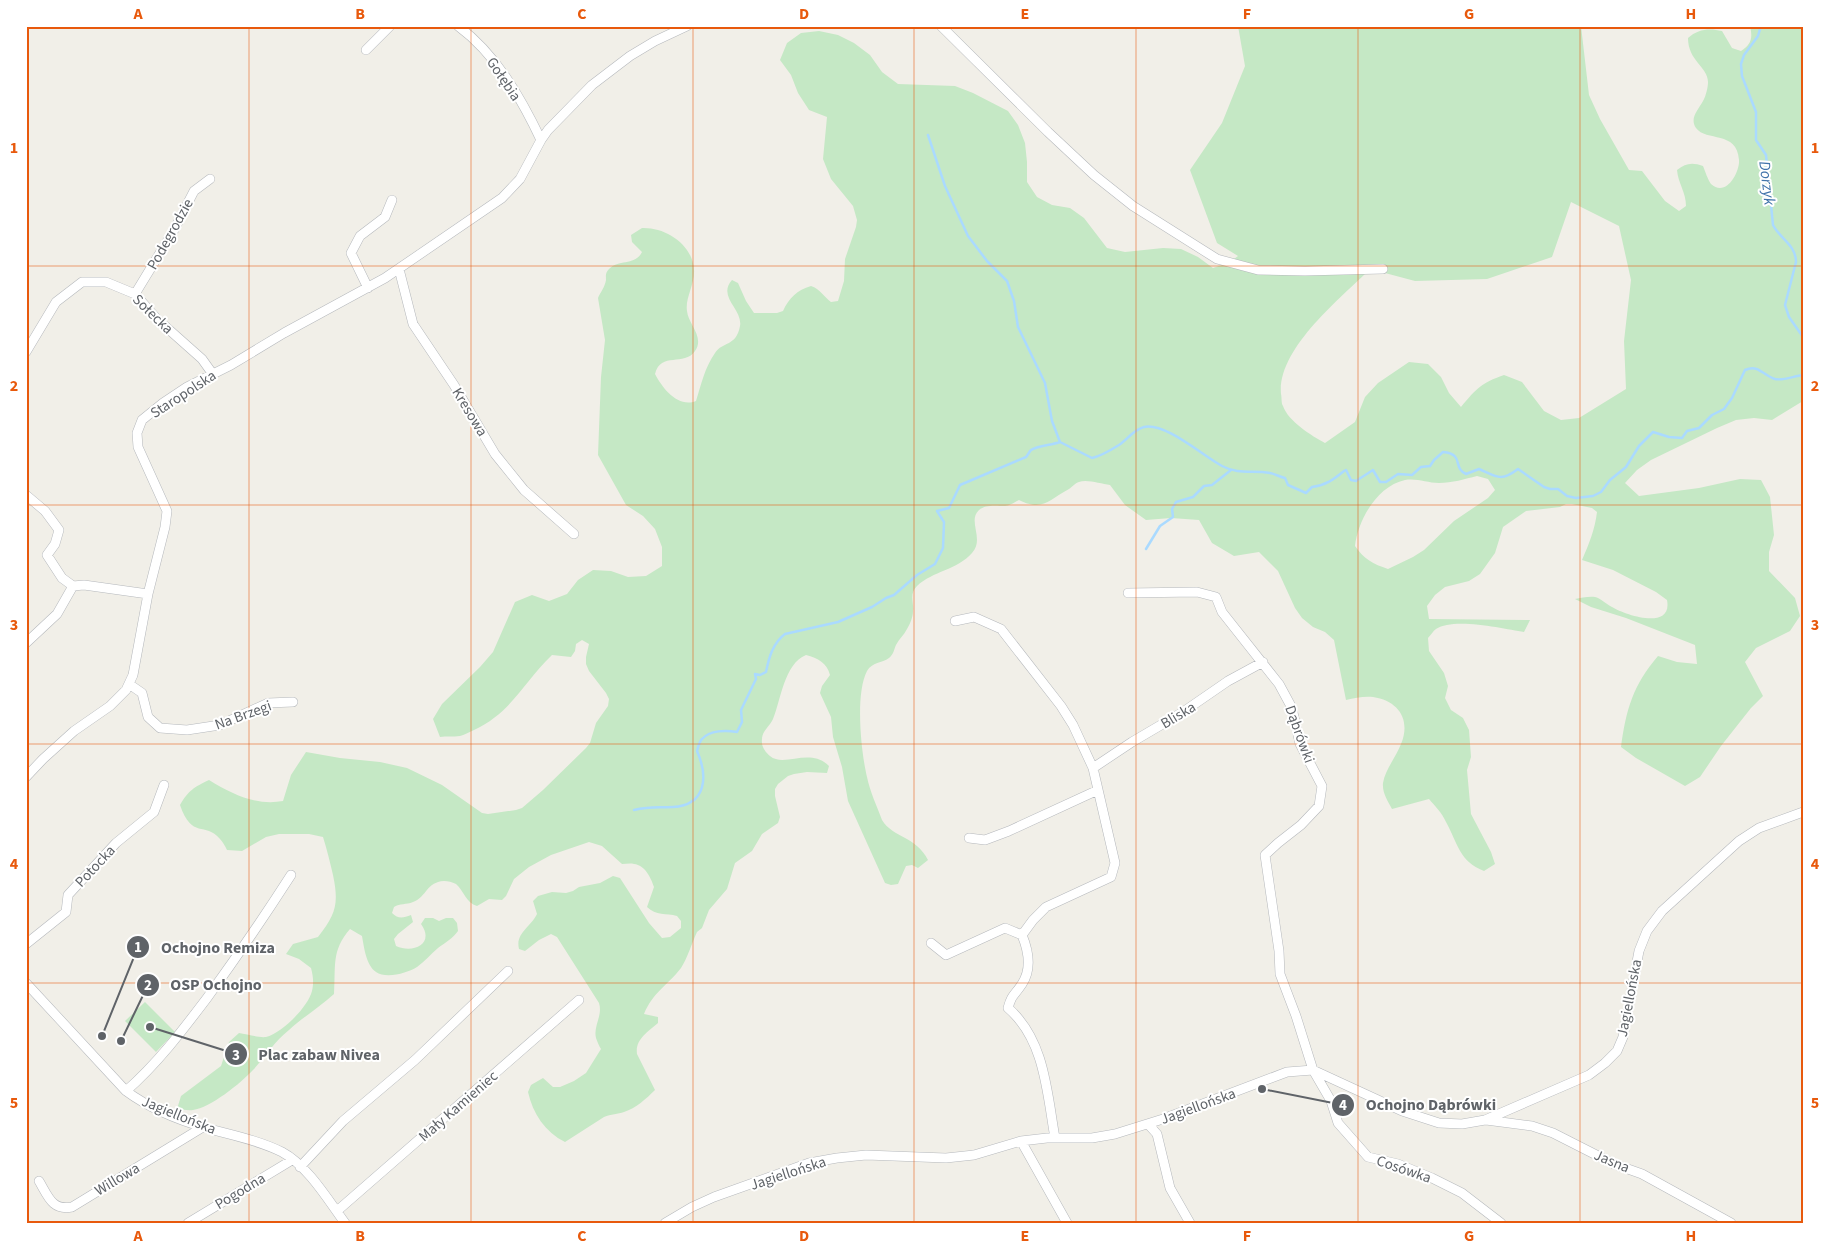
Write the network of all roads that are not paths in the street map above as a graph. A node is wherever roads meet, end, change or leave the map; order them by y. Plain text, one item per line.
1 (390, 26) edge
2 (458, 26) edge
3 (687, 26) edge
4 (941, 26) edge
5 (366, 50) dead end
6 (541, 140) junction
7 (210, 179) dead end
8 (392, 200) dead end
9 (399, 269) junction
10 (1382, 269) dead end
11 (368, 288) junction
12 (135, 294) junction
13 (26, 352) edge
14 (212, 373) junction
15 (26, 495) edge
16 (574, 534) dead end
17 (73, 586) junction
18 (1128, 593) dead end
19 (148, 594) junction
20 (955, 621) dead end
21 (26, 643) edge
22 (1263, 662) junction
23 (128, 684) junction
24 (293, 702) dead end
25 (1093, 768) junction
26 (26, 777) edge
27 (164, 785) dead end
28 (1098, 790) junction
29 (1803, 812) edge
30 (969, 838) dead end
31 (292, 876) dead end
32 (1022, 935) junction
33 (931, 943) dead end
34 (26, 944) edge
35 (508, 972) dead end
36 (26, 983) edge
37 (579, 1000) dead end
38 (1313, 1070) junction
39 (126, 1091) junction
40 (1485, 1120) junction
41 (1148, 1124) junction
42 (203, 1127) junction
43 (1056, 1138) junction
44 (1021, 1141) junction
45 (292, 1160) junction
46 (300, 1167) junction
47 (39, 1181) dead end
48 (336, 1211) junction
49 (188, 1223) edge
50 (345, 1223) edge
51 (665, 1223) edge
52 (1067, 1223) edge
53 (1190, 1223) edge
54 (1501, 1223) edge
55 (1731, 1223) edge

1 - 5 street
2 - 6 street, Gołębia
3 - 6 street, Staropolska
4 - 10 street
6 - 9 street, Staropolska
7 - 12 street, Podegrodzie
8 - 11 street
9 - 11 street, Staropolska
9 - 16 street, Kresowa
11 - 14 street, Staropolska
12 - 13 street, Sołecka
12 - 14 street, Sołecka
14 - 19 street, Staropolska
15 - 17 street
17 - 19 street
17 - 21 street
18 - 22 street, Dąbrówki
19 - 23 street, Staropolska
20 - 25 street
22 - 25 street, Bliska
22 - 38 street, Dąbrówki
23 - 24 street, Na Brzegi
23 - 26 street, Staropolska
25 - 28 street
27 - 34 street, Potocka
28 - 30 street
28 - 32 street
29 - 40 street, Jagiellońska
31 - 39 street
32 - 33 street
32 - 43 street
35 - 46 street
36 - 39 street, Jagiellońska
37 - 48 street, Mały Kamieniec
38 - 40 street, Jagiellońska
38 - 41 street, Jagiellońska
38 - 54 street, Cosówka
39 - 42 street, Jagiellońska
40 - 55 street, Jasna
41 - 43 street, Jagiellońska
41 - 53 street
42 - 45 street, Jagiellońska
42 - 47 street, Willowa
43 - 44 street, Jagiellońska
44 - 51 street, Jagiellońska
44 - 52 street
45 - 46 street, Jagiellońska
45 - 49 street, Pogodna
46 - 48 street, Jagiellońska
48 - 50 street, Jagiellońska

